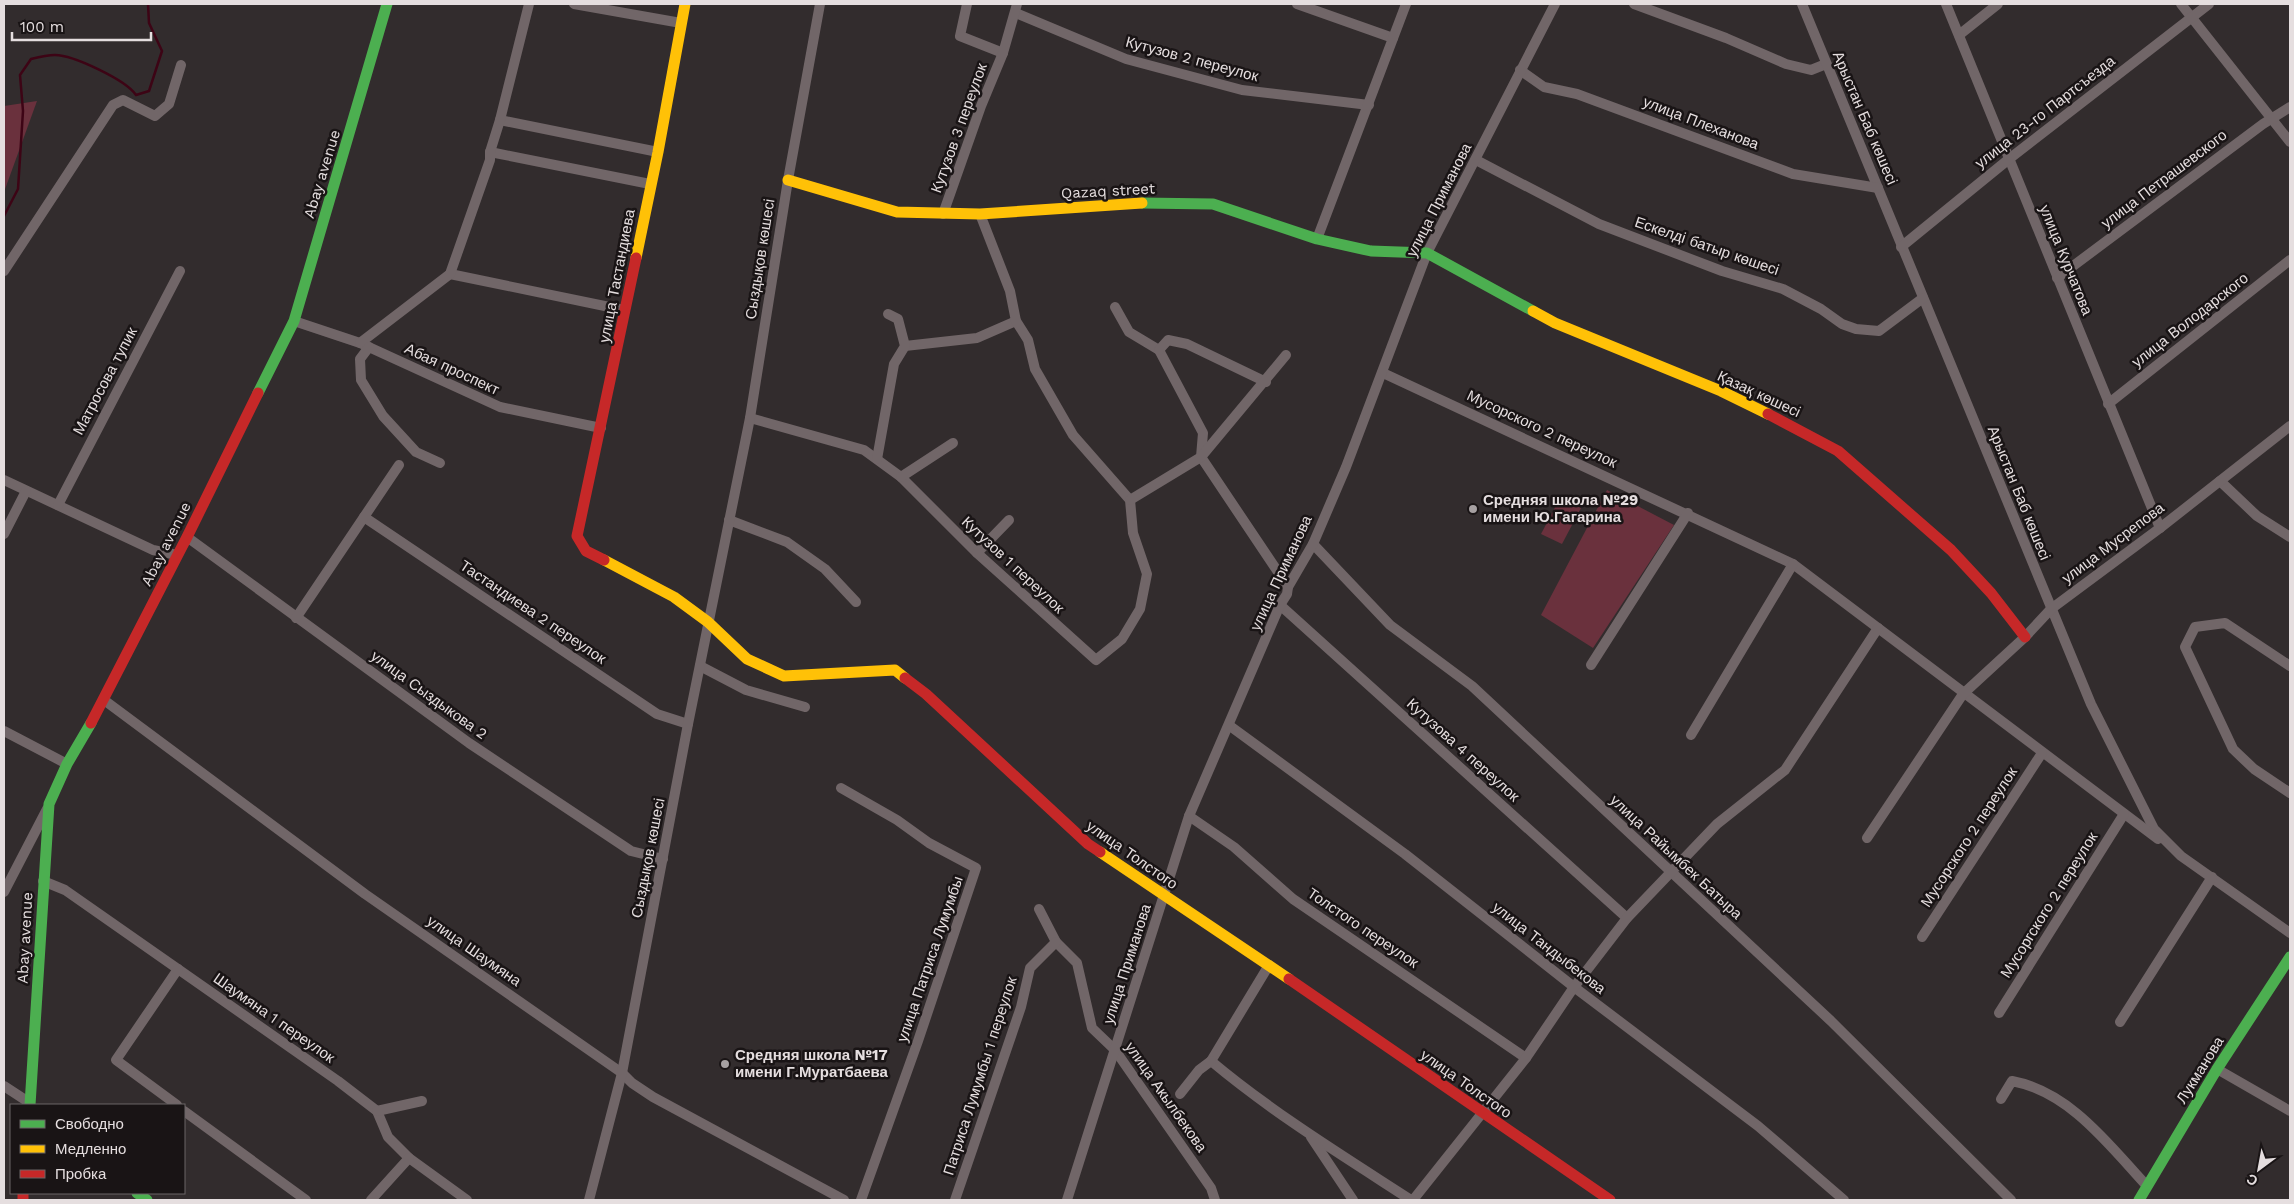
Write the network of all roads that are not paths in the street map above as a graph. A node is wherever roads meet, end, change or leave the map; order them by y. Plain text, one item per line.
1 (387, 4) edge
2 (529, 4) edge
3 (574, 4) edge
4 (685, 4) edge
5 (820, 4) edge
6 (967, 4) edge
7 (1297, 4) edge
8 (1406, 4) edge
9 (1555, 4) edge
10 (1634, 4) edge
11 (1802, 4) edge
12 (1946, 4) edge
13 (1998, 4) edge
14 (2181, 4) edge
15 (2210, 4) edge
16 (1016, 8) edge
17 (2192, 18) junction
18 (681, 24) junction
19 (1958, 35) junction
20 (1393, 38) junction
21 (1003, 52) junction
22 (1826, 64) junction
23 (181, 65) dead end
24 (1520, 70) junction
25 (1368, 105) junction
26 (2290, 107) edge
27 (2273, 119) junction
28 (500, 120) junction
29 (2290, 142) edge
30 (490, 152) junction
31 (658, 152) junction
32 (2009, 159) junction
33 (1476, 160) junction
34 (788, 180) junction
35 (650, 184) junction
36 (1878, 188) junction
37 (943, 214) junction
38 (980, 214) junction
39 (1317, 239) junction
40 (1901, 247) junction
41 (1427, 253) junction
42 (2290, 260) edge
43 (4, 271) edge
44 (180, 271) dead end
45 (450, 274) junction
46 (2057, 278) junction
47 (1923, 298) junction
48 (1115, 307) dead end
49 (624, 310) junction
50 (888, 314) dead end
51 (294, 321) junction
52 (1016, 321) junction
53 (364, 345) junction
54 (905, 346) junction
55 (1159, 350) junction
56 (1286, 356) dead end
57 (1383, 373) junction
58 (1266, 382) junction
59 (2108, 404) junction
60 (750, 418) junction
61 (2290, 426) edge
62 (602, 428) junction
63 (954, 443) dead end
64 (1201, 457) junction
65 (877, 459) junction
66 (440, 463) dead end
67 (399, 465) dead end
68 (901, 476) junction
69 (4, 480) edge
70 (2220, 480) junction
71 (26, 491) junction
72 (1130, 500) junction
73 (58, 505) junction
74 (1688, 514) junction
75 (364, 518) junction
76 (729, 520) junction
77 (1009, 520) dead end
78 (2160, 528) junction
79 (4, 534) edge
80 (2290, 537) edge
81 (187, 538) junction
82 (1313, 544) junction
83 (586, 551) joint
84 (977, 553) junction
85 (176, 555) junction
86 (1793, 564) junction
87 (1288, 586) junction
88 (856, 602) dead end
89 (1280, 605) junction
90 (2050, 609) junction
91 (296, 618) junction
92 (708, 622) junction
93 (1878, 628) junction
94 (2025, 637) junction
95 (1591, 665) dead end
96 (700, 666) junction
97 (2290, 666) edge
98 (1963, 694) junction
99 (104, 700) junction
100 (805, 707) dead end
101 (688, 724) junction
102 (1230, 726) junction
103 (4, 731) edge
104 (1691, 735) dead end
105 (2042, 753) junction
106 (67, 764) junction
107 (841, 788) dead end
108 (2290, 793) edge
109 (49, 804) junction
110 (2124, 814) junction
111 (1189, 816) junction
112 (1867, 838) dead end
113 (2181, 856) junction
114 (663, 859) junction
115 (1670, 873) junction
116 (2212, 877) junction
117 (43, 882) junction
118 (4, 892) edge
119 (1164, 896) junction
120 (1039, 909) dead end
121 (1627, 918) junction
122 (2290, 934) edge
123 (1922, 938) dead end
124 (1056, 942) junction
125 (2290, 957) edge
126 (1268, 965) junction
127 (178, 969) junction
128 (1574, 987) junction
129 (1998, 1013) dead end
130 (2120, 1022) dead end
131 (1115, 1050) junction
132 (1526, 1058) junction
133 (1211, 1061) junction
134 (2217, 1069) junction
135 (622, 1073) junction
136 (4, 1086) edge
137 (1180, 1094) dead end
138 (2001, 1099) dead end
139 (422, 1101) dead end
140 (30, 1104) edge
141 (176, 1104) edge
142 (377, 1110) junction
143 (185, 1111) edge
144 (2290, 1111) edge
145 (1483, 1114) junction
146 (1308, 1132) junction
147 (1344, 1156) junction
148 (409, 1158) junction
149 (1334, 1172) junction
150 (2147, 1186) junction
151 (306, 1200) edge
152 (371, 1200) edge
153 (467, 1200) edge
154 (589, 1200) edge
155 (844, 1200) edge
156 (861, 1200) edge
157 (955, 1200) edge
158 (1067, 1200) edge
159 (1215, 1200) edge
160 (1353, 1200) edge
161 (1412, 1200) edge
162 (1610, 1200) edge
163 (1844, 1200) edge
164 (2011, 1200) edge
165 (2139, 1200) edge

1 - 51 street, Abay avenue
2 - 28 street
3 - 18 street
4 - 18 street, улица Тастандиева
5 - 34 street, Сыздықов көшесі
6 - 21 street, Кутузов 3 переулок
7 - 20 street
8 - 20 street
9 - 24 street, улица Приманова
10 - 22 street
11 - 22 street, Арыстан Баб көшесі
12 - 19 street, улица Курчатова
13 - 19 street
14 - 17 street
15 - 17 street, улица 23-го Партсъезда
16 - 21 street, Кутузов 3 переулок
16 - 25 street, Кутузов 2 переулок
17 - 27 street
17 - 32 street, улица 23-го Партсъезда
18 - 31 street, улица Тастандиева
19 - 32 street, улица Курчатова
20 - 25 street
21 - 37 street, Кутузов 3 переулок
22 - 36 street, Арыстан Баб көшесі
23 - 43 street
24 - 33 street, улица Приманова
24 - 36 street, улица Плеханова
25 - 39 street
26 - 27 street, улица Петрашевского
27 - 29 street
27 - 46 street, улица Петрашевского
28 - 30 street
28 - 31 street
30 - 35 street
30 - 45 street
31 - 35 street, улица Тастандиева
32 - 40 street, улица 23-го Партсъезда
32 - 46 street, улица Курчатова
33 - 41 street, улица Приманова
33 - 47 street, Ескелді батыр көшесі
34 - 37 street, Qazaq street
34 - 60 street, Сыздықов көшесі
35 - 49 street, улица Тастандиева
36 - 40 street, Арыстан Баб көшесі
37 - 38 street, Qazaq street
38 - 39 street, Qazaq street
38 - 52 street
39 - 41 street, Qazaq street
40 - 47 street, Арыстан Баб көшесі
41 - 57 street, улица Приманова
41 - 94 street, Қазақ көшесі
42 - 59 street, улица Володарского
44 - 73 street, Матросова тупик
45 - 49 street
45 - 53 street
46 - 59 street, улица Курчатова
47 - 90 street, Арыстан Баб көшесі
48 - 55 street
49 - 62 street, улица Тастандиева
50 - 54 street
51 - 53 street, Абая проспект
51 - 81 street, Abay avenue
52 - 54 street
52 - 72 street
53 - 62 street, Абая проспект
53 - 66 street
54 - 65 street
55 - 58 street
55 - 64 street
56 - 58 street
57 - 74 street, Мусорского 2 переулок
57 - 82 street, улица Приманова
58 - 64 street
59 - 78 street, улица Курчатова
60 - 65 street, Кутузов 1 переулок
60 - 76 street, Сыздықов көшесі
61 - 70 street, улица Мусрепова
62 - 83 street, улица Тастандиева
63 - 68 street
64 - 72 street
64 - 87 street
65 - 68 street, Кутузов 1 переулок
67 - 75 street
68 - 84 street, Кутузов 1 переулок
69 - 71 street
70 - 78 street, улица Мусрепова
70 - 80 street
71 - 73 street
71 - 79 street
72 - 84 street, Кутузов 1 переулок
73 - 85 street
74 - 86 street, Мусорского 2 переулок
74 - 95 street
75 - 91 street
75 - 101 street, Тастандиева 2 переулок
76 - 88 street
76 - 92 street, Сыздықов көшесі
77 - 84 street
78 - 90 street, улица Мусрепова
81 - 85 street, Abay avenue
81 - 91 street, улица Сыздыкова 2
82 - 87 street, улица Приманова
82 - 115 street, улица Райымбек Батыра
83 - 92 street, улица Толстого
85 - 99 street, Abay avenue
86 - 93 street, Мусорского 2 переулок
86 - 104 street
87 - 89 street, улица Приманова
89 - 102 street, улица Приманова
89 - 121 street, Кутузова 4 переулок
90 - 94 street, улица Мусрепова
90 - 113 street, Арыстан Баб көшесі
91 - 114 street, улица Сыздыкова 2
92 - 96 street, Сыздықов көшесі
92 - 119 street, улица Толстого
93 - 98 street, Мусорского 2 переулок
93 - 115 street
94 - 98 street, улица Мусрепова
96 - 100 street
96 - 101 street, Сыздықов көшесі
97 - 108 street
98 - 105 street, Мусорского 2 переулок
98 - 112 street
99 - 106 street, Abay avenue
99 - 135 street, улица Шаумяна
101 - 114 street, Сыздықов көшесі
102 - 111 street, улица Приманова
102 - 128 street, улица Тандыбекова
103 - 106 street
105 - 110 street, Мусорского 2 переулок
105 - 123 street, Мусорского 2 переулок
106 - 109 street, Abay avenue
107 - 156 street, улица Патриса Лумумбы
109 - 117 street, Abay avenue
109 - 118 street
110 - 113 street, Мусорского 2 переулок
110 - 129 street, Мусоргского 2 переулок
111 - 119 street, улица Приманова
111 - 132 street, Толстого переулок
113 - 116 street, Арыстан Баб көшесі
114 - 135 street, Сыздықов көшесі
115 - 121 street
115 - 164 street, улица Райымбек Батыра
116 - 122 street, Арыстан Баб көшесі
116 - 130 street
117 - 127 street, Шаумяна 1 переулок
117 - 140 street, Abay avenue
119 - 126 street, улица Толстого
119 - 131 street, улица Приманова
120 - 124 street, улица Акылбекова
121 - 128 street
124 - 131 street, улица Акылбекова
124 - 157 street, Патриса Лумумбы 1 переулок
125 - 134 street, Лукманова
126 - 133 street
126 - 145 street, улица Толстого
127 - 141 street
127 - 142 street, Шаумяна 1 переулок
128 - 132 street
128 - 163 street, улица Тандыбекова
131 - 158 street, улица Приманова
131 - 159 street, улица Акылбекова
132 - 145 street
133 - 137 street
133 - 146 street
134 - 144 street
134 - 150 street, Лукманова
135 - 154 street, Сыздықов көшесі
135 - 155 street, улица Шаумяна
136 - 140 street
138 - 150 street
139 - 142 street
142 - 148 street
143 - 151 street
145 - 161 street
145 - 162 street, улица Толстого
146 - 147 street
146 - 149 street
147 - 149 street
147 - 161 street
148 - 152 street
148 - 153 street
149 - 160 street
150 - 165 street, Лукманова

